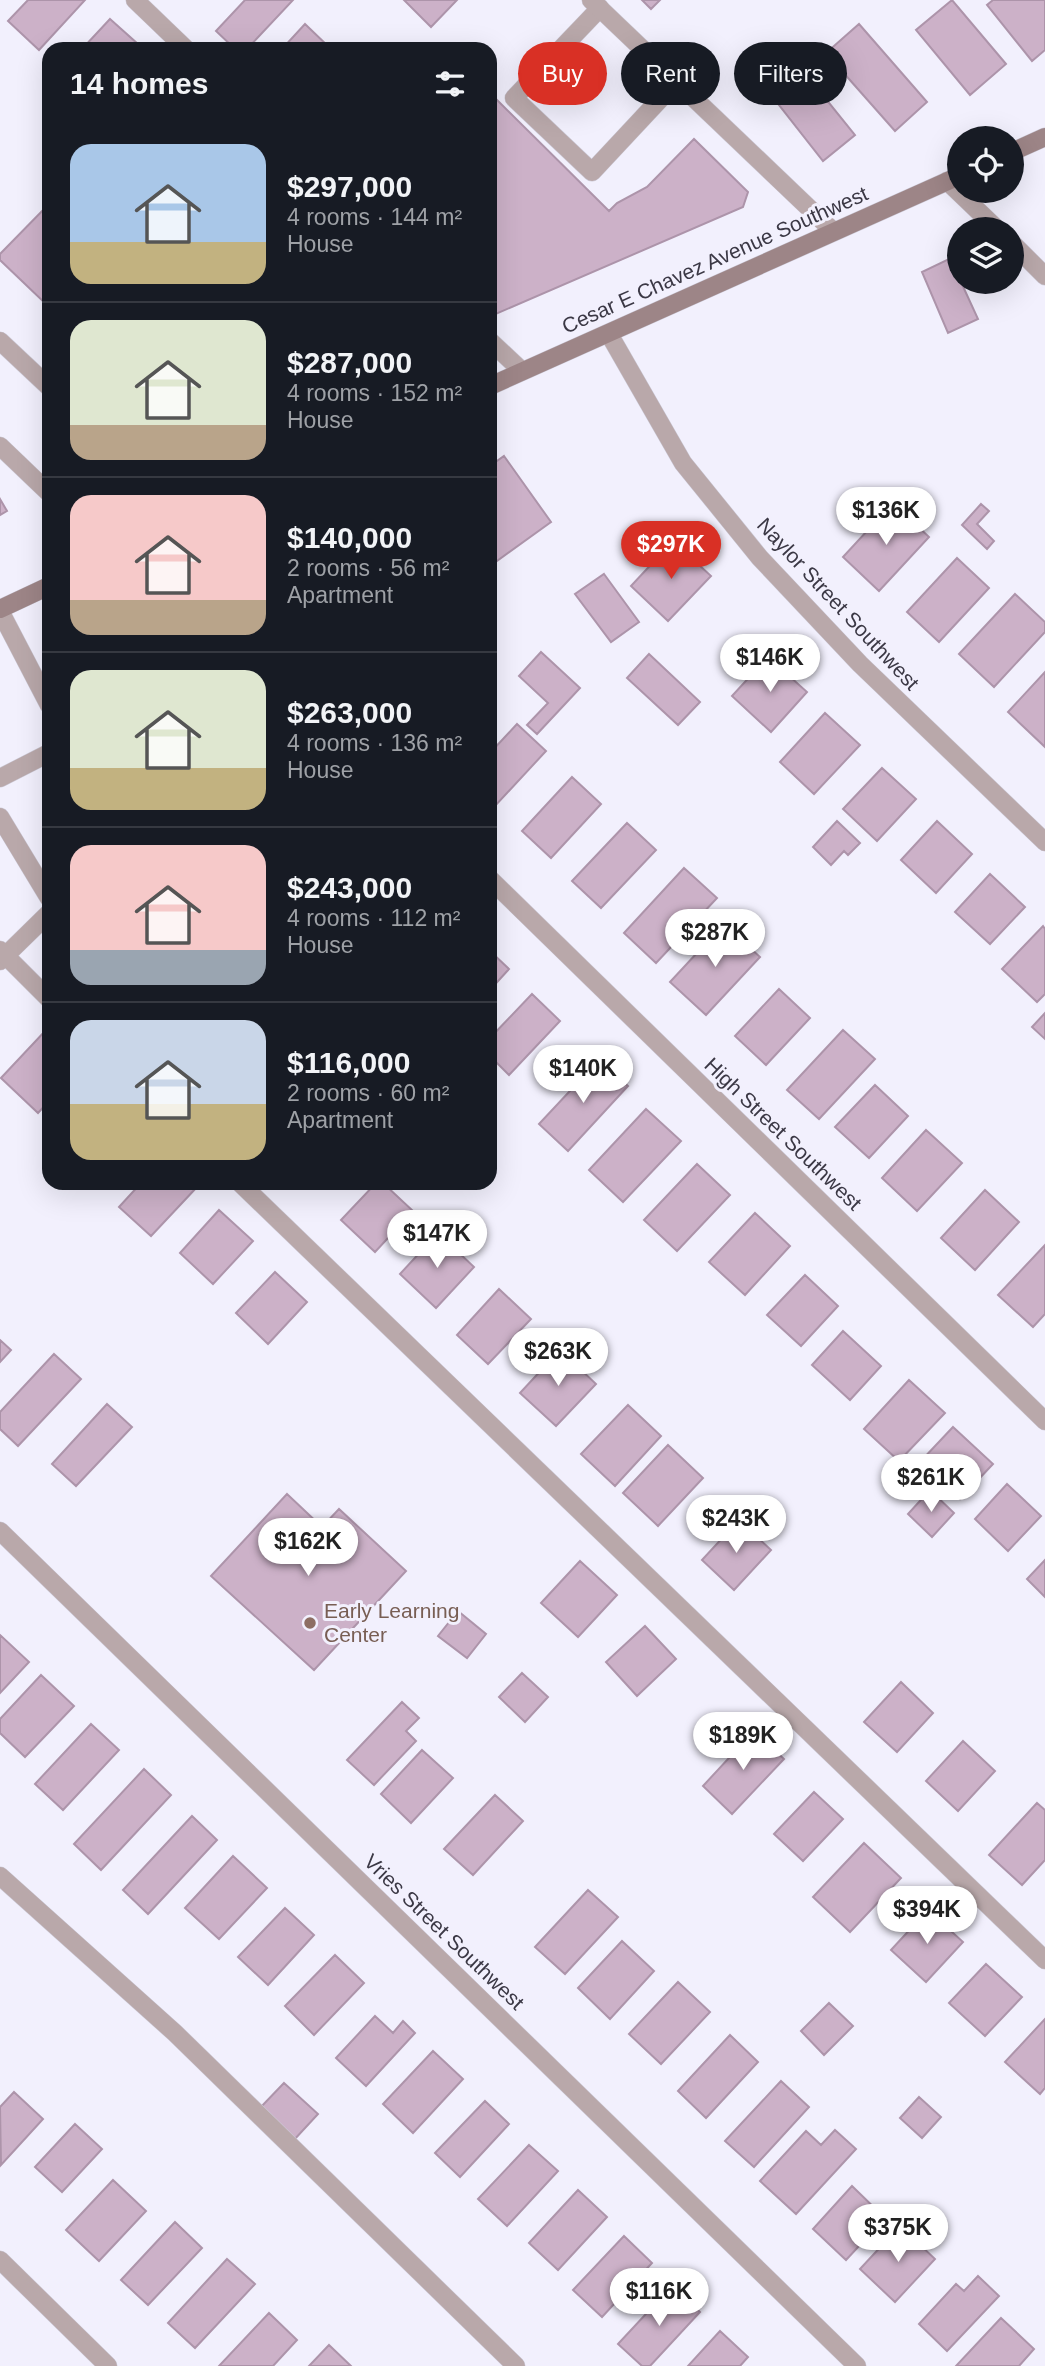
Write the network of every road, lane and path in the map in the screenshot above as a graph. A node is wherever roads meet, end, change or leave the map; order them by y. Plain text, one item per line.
1 (135, 0) edge
2 (596, 4) edge
3 (179, 42) edge
4 (636, 42) edge
5 (655, 105) edge
6 (702, 105) edge
7 (1045, 137) edge
8 (1024, 147) edge
9 (947, 182) edge
10 (974, 203) edge
11 (986, 217) edge
12 (833, 231) junction
13 (1024, 255) edge
14 (1045, 276) edge
15 (609, 334) junction
16 (0, 341) edge
17 (497, 348) edge
18 (522, 371) junction
19 (42, 380) edge
20 (497, 383) edge
21 (0, 446) edge
22 (42, 486) edge
23 (42, 589) edge
24 (0, 610) edge
25 (42, 691) edge
26 (42, 757) edge
27 (0, 778) edge
28 (0, 817) edge
29 (1045, 842) edge
30 (42, 886) edge
31 (497, 886) edge
32 (42, 919) edge
33 (2, 956) edge
34 (42, 993) edge
35 (247, 1190) edge
36 (1045, 1421) edge
37 (1, 1534) edge
38 (0, 1877) edge
39 (1045, 1960) edge
40 (0, 2260) edge
41 (108, 2366) edge
42 (516, 2366) edge
43 (857, 2366) edge

1 - 3 street
2 - 4 street
2 - 5 street
6 - 12 street
7 - 8 main road
9 - 12 main road, Cesar E Chavez Avenue Southwest
10 - 11 street
12 - 15 main road, Cesar E Chavez Avenue Southwest
13 - 14 street
15 - 18 main road, Cesar E Chavez Avenue Southwest
15 - 29 street, Naylor Street Southwest
16 - 19 street
17 - 18 street
18 - 20 main road, Cesar E Chavez Avenue Southwest
21 - 22 street
23 - 24 main road
24 - 25 street
26 - 27 street
28 - 30 street
31 - 36 street, High Street Southwest
32 - 33 street
33 - 34 street
35 - 39 street
37 - 43 street, Vries Street Southwest
38 - 42 street
40 - 41 street

